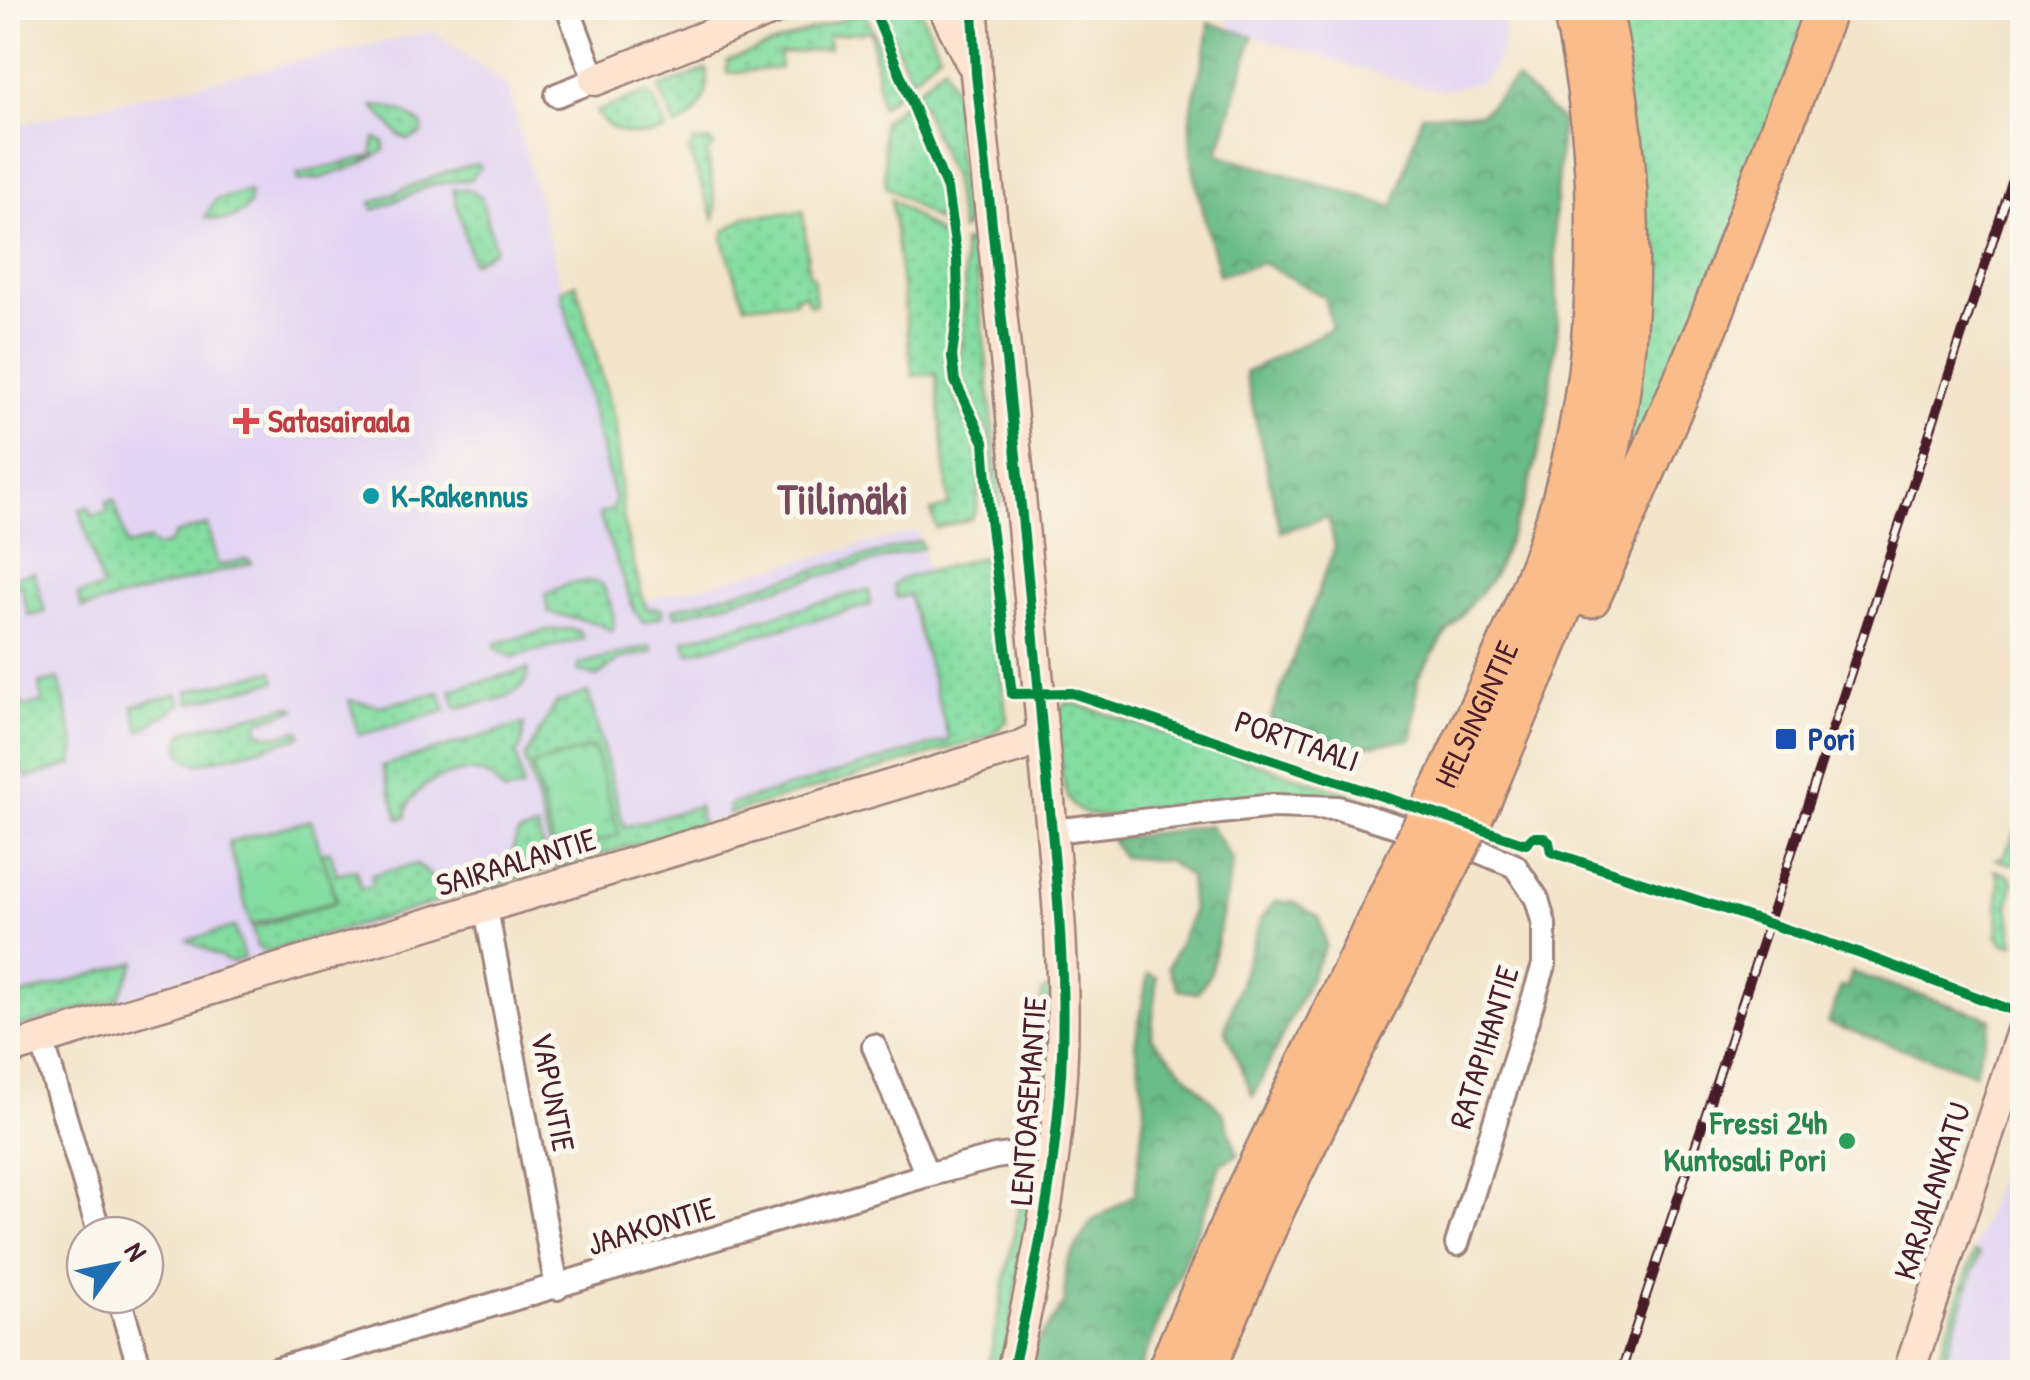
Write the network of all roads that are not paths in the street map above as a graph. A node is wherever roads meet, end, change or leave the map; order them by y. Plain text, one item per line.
1 (568, 8) edge
2 (777, 8) edge
3 (944, 8) edge
4 (973, 8) edge
5 (1573, 8) edge
6 (1601, 8) edge
7 (1826, 8) edge
8 (976, 74) junction
9 (595, 80) junction
10 (558, 95) dead end
11 (1549, 639) junction
12 (1043, 735) junction
13 (1053, 831) junction
14 (486, 908) junction
15 (2022, 1031) edge
16 (42, 1040) junction
17 (874, 1046) dead end
18 (8, 1050) edge
19 (1054, 1149) junction
20 (927, 1175) junction
21 (94, 1215) edge
22 (1457, 1244) dead end
23 (557, 1288) junction
24 (124, 1315) edge
25 (141, 1372) edge
26 (268, 1372) edge
27 (1012, 1372) edge
28 (1166, 1372) edge
29 (1204, 1372) edge
30 (1909, 1372) edge

1 - 9 street
2 - 9 street
3 - 8 street
4 - 8 street, LENTOASEMANTIE
5 - 28 highway, HELSINGINTIE, bridge
6 - 11 highway, HELSINGINTIE
7 - 11 highway
8 - 12 street, LENTOASEMANTIE
9 - 10 street
11 - 29 highway, HELSINGINTIE, bridge
12 - 13 street, LENTOASEMANTIE
12 - 14 street, SAIRAALANTIE
13 - 19 street, LENTOASEMANTIE
13 - 22 street, RATAPIHANTIE
14 - 16 street, SAIRAALANTIE
14 - 23 street, VAPUNTIE
15 - 30 street, KARJALANKATU
16 - 18 street, SAIRAALANTIE
16 - 21 street
17 - 20 street
19 - 20 street, JAAKONTIE
19 - 27 street, LENTOASEMANTIE
20 - 23 street, JAAKONTIE
23 - 26 street, JAAKONTIE
24 - 25 street

